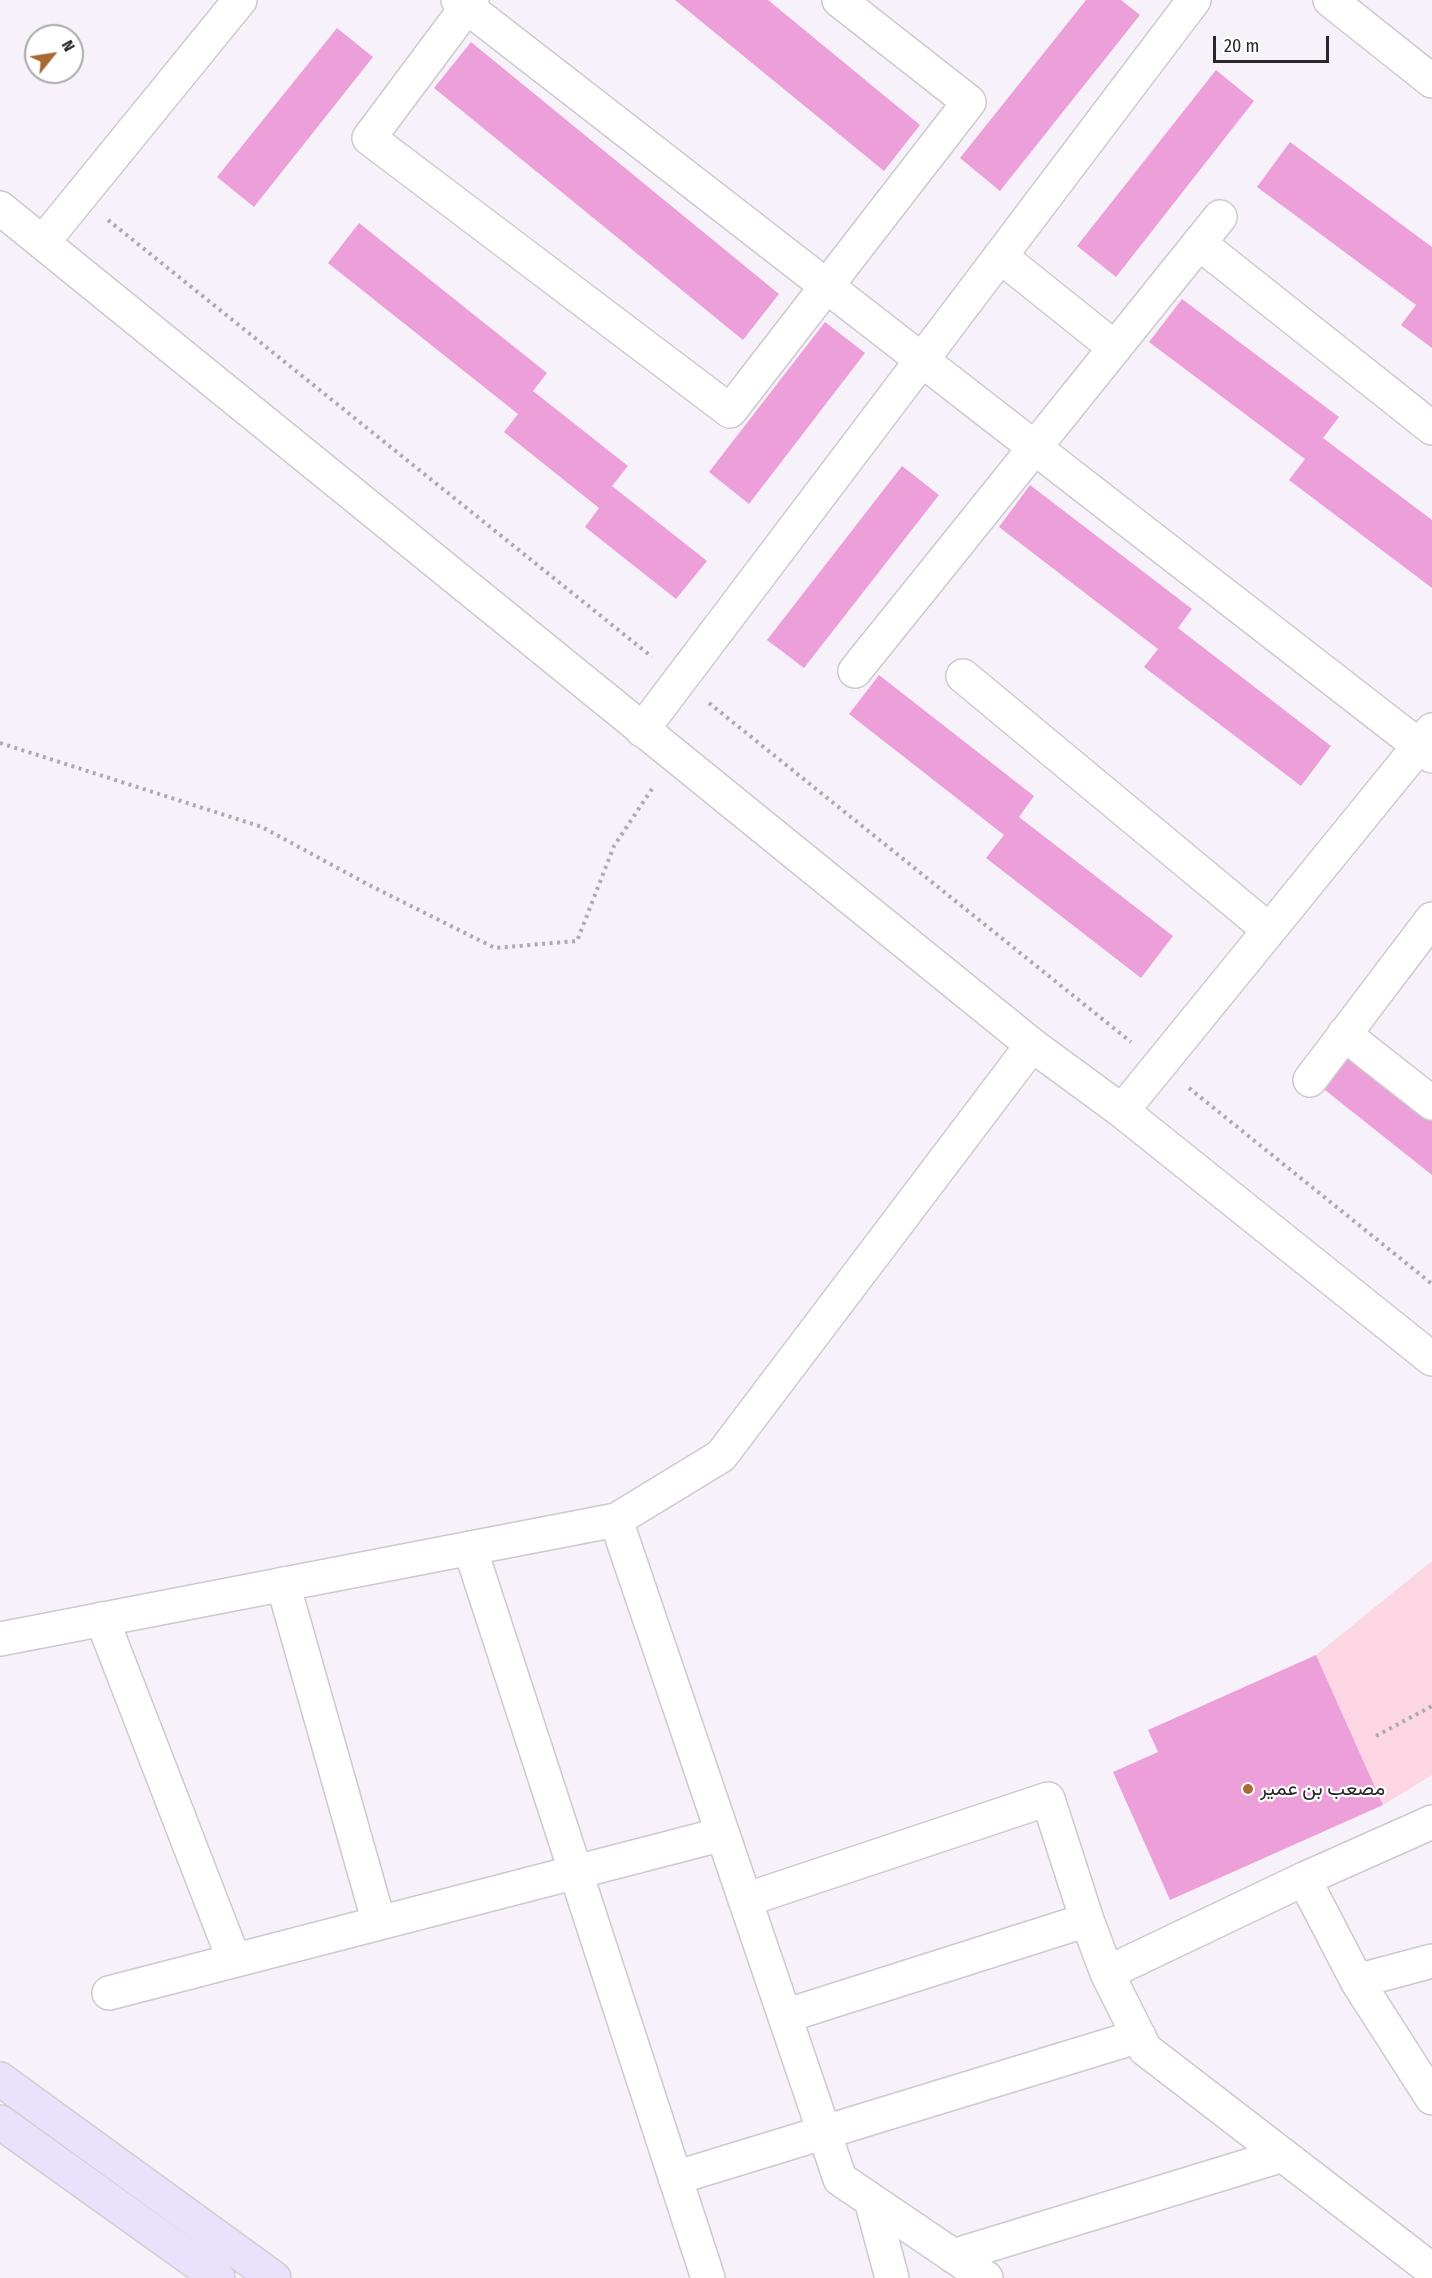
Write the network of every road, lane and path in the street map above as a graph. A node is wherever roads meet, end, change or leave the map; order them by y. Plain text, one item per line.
1 (240, 0) edge
2 (839, 0) edge
3 (1194, 0) edge
4 (1330, 0) edge
5 (466, 2) edge
6 (1432, 81) edge
7 (79, 197) junction
8 (0, 208) edge
9 (1220, 217) dead end
10 (43, 242) junction
11 (1199, 243) junction
12 (1000, 256) junction
13 (826, 285) junction
14 (1115, 348) junction
15 (922, 359) junction
16 (1432, 428) edge
17 (1035, 447) junction
18 (855, 671) dead end
19 (963, 676) dead end
20 (680, 680) junction
21 (642, 730) junction
22 (0, 743) edge
23 (1428, 744) edge
24 (675, 756) junction
25 (1432, 919) edge
26 (1269, 930) junction
27 (1344, 1035) junction
28 (1032, 1046) junction
29 (1160, 1065) junction
30 (1310, 1080) dead end
31 (1432, 1103) edge
32 (1122, 1112) junction
33 (1432, 1284) edge
34 (1432, 1359) edge
35 (616, 1520) junction
36 (470, 1548) junction
37 (284, 1584) junction
38 (102, 1619) junction
39 (0, 1639) edge
40 (1432, 1706) edge
41 (1376, 1736) dead end
42 (1432, 1822) edge
43 (723, 1834) junction
44 (576, 1872) junction
45 (1304, 1880) junction
46 (746, 1900) junction
47 (1087, 1920) junction
48 (379, 1923) junction
49 (234, 1960) junction
50 (1432, 1960) edge
51 (1107, 1973) junction
52 (1357, 1982) junction
53 (109, 1992) dead end
54 (785, 2016) junction
55 (1139, 2036) junction
56 (0, 2079) edge
57 (1432, 2098) edge
58 (0, 2122) edge
59 (825, 2133) junction
60 (1283, 2155) junction
61 (675, 2178) junction
62 (871, 2200) junction
63 (953, 2256) junction
64 (1432, 2270) edge
65 (218, 2278) edge
66 (274, 2278) edge
67 (708, 2278) edge
68 (892, 2278) edge
69 (986, 2278) edge
70 (1411, 2278) edge

1 - 7 street
2 - 13 street
3 - 12 street
4 - 6 street
5 - 13 street
5 - 13 street
7 - 10 street
7 - 20 path
8 - 10 street
9 - 11 street
10 - 21 street
11 - 14 street
11 - 16 street
12 - 14 street
12 - 15 street
13 - 15 street
14 - 17 street
15 - 17 street
15 - 20 street
17 - 18 street
17 - 23 street
19 - 26 street
20 - 21 street
20 - 29 path
21 - 24 street
22 - 24 path
23 - 26 street
24 - 28 street
25 - 27 street
26 - 29 street
27 - 30 street
27 - 31 street
28 - 32 street
28 - 35 street
29 - 32 street
29 - 33 path
32 - 34 street
35 - 36 street
35 - 43 street
36 - 37 street
36 - 44 street
37 - 38 street
37 - 48 street
38 - 39 street
38 - 49 street
40 - 41 path
42 - 45 street
43 - 44 street
43 - 46 street
44 - 48 street
44 - 61 street
45 - 51 street
45 - 52 street
46 - 47 street
46 - 54 street
47 - 51 street
47 - 54 street
48 - 49 street
49 - 53 street
50 - 52 street
51 - 55 street
52 - 57 street
54 - 59 street
55 - 59 street
55 - 60 street
56 - 66 main road
58 - 65 main road
59 - 61 street
59 - 62 street
60 - 63 street
60 - 64 street
61 - 67 street
62 - 63 street
62 - 68 street
63 - 69 street
64 - 70 street

